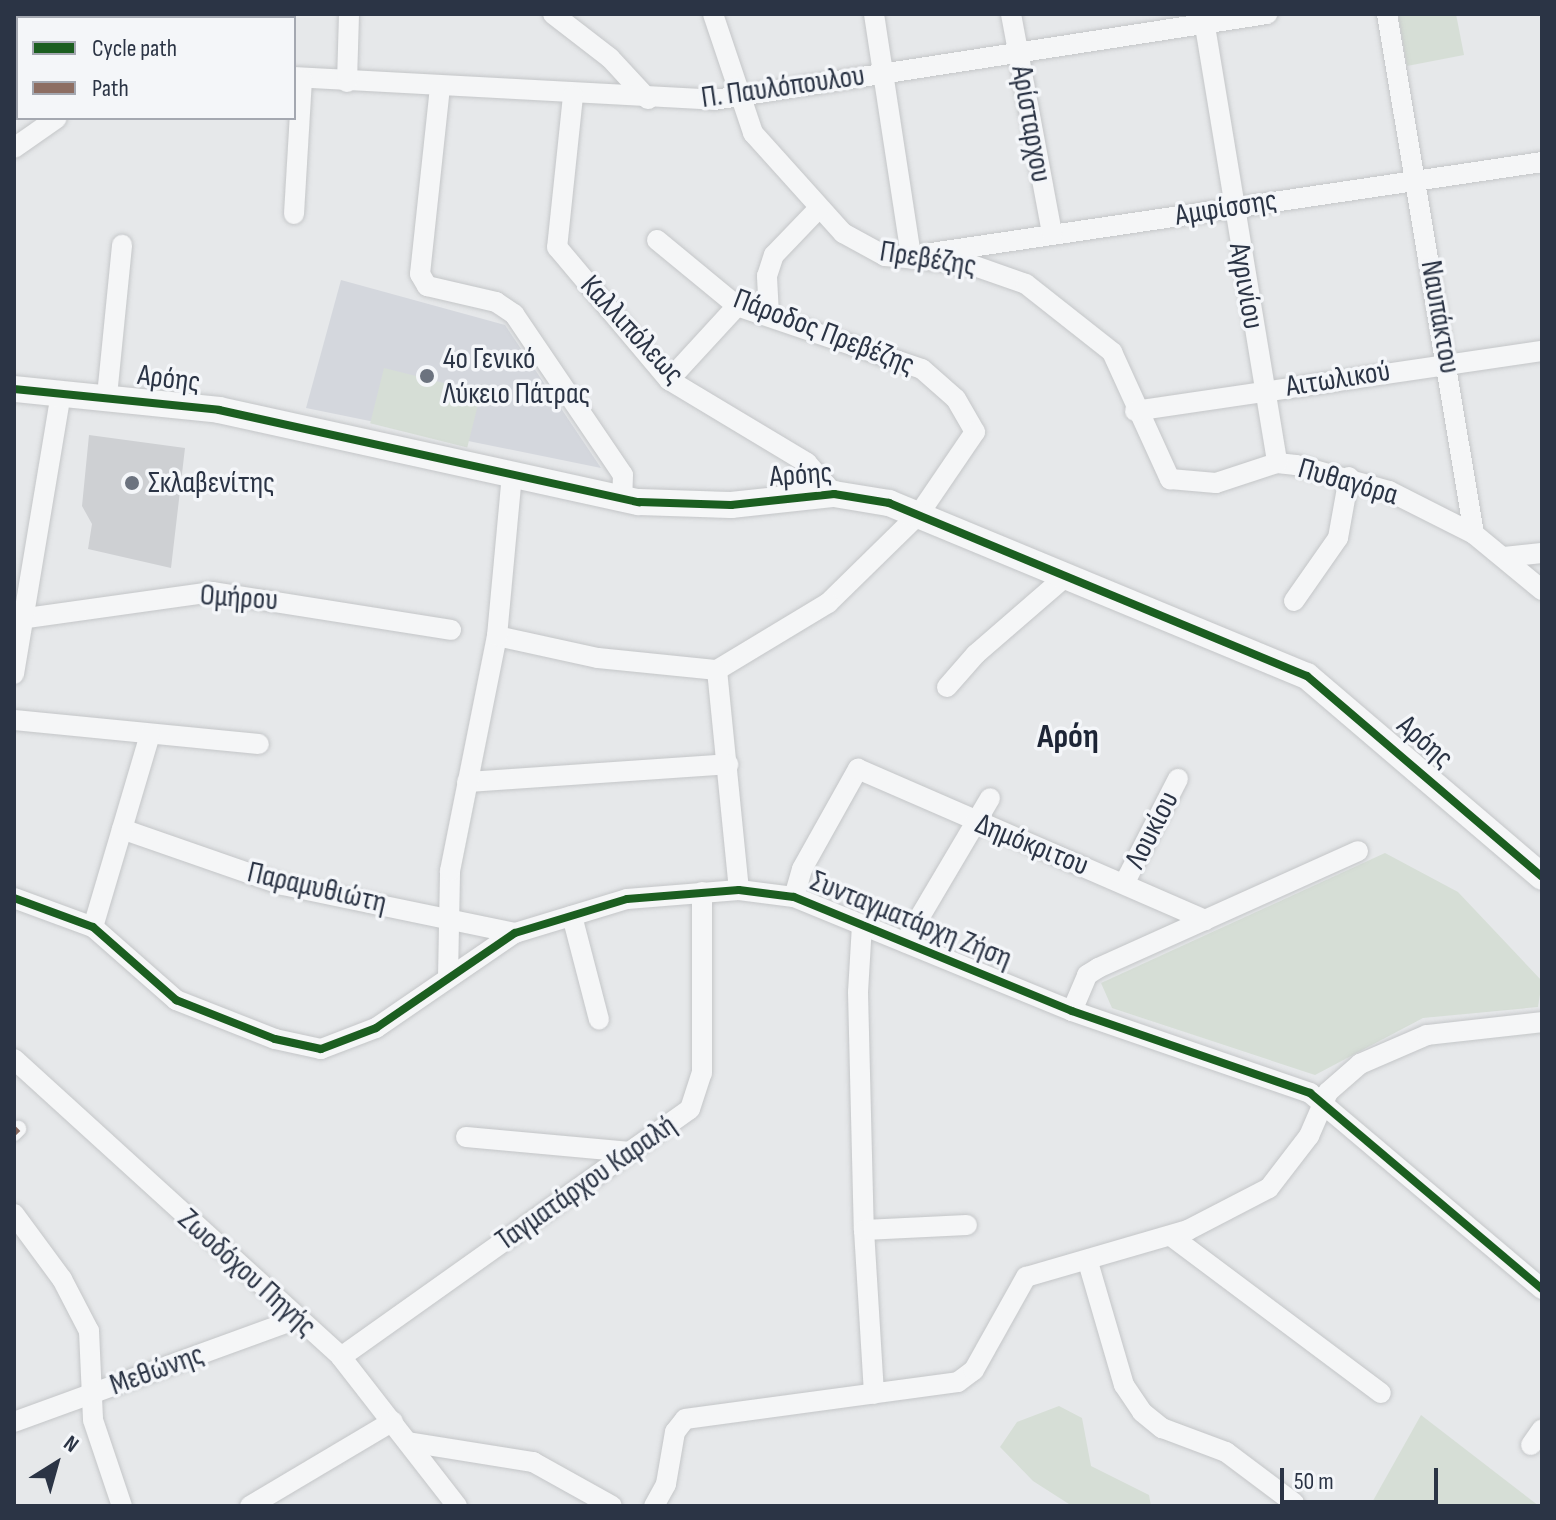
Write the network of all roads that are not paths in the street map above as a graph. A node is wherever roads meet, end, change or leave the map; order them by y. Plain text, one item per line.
1 (349, 14) edge
2 (553, 14) edge
3 (713, 14) edge
4 (874, 14) edge
5 (1011, 14) edge
6 (1267, 14) edge
7 (1387, 14) edge
8 (1204, 19) edge
9 (1018, 53) junction
10 (885, 72) junction
11 (298, 78) edge
12 (347, 82) junction
13 (440, 87) junction
14 (573, 96) junction
15 (740, 98) junction
16 (648, 99) junction
17 (54, 120) edge
18 (14, 148) edge
19 (1542, 162) edge
20 (1416, 179) junction
21 (819, 208) junction
22 (1233, 208) junction
23 (294, 214) dead end
24 (1052, 234) junction
25 (657, 240) dead end
26 (122, 245) dead end
27 (911, 256) junction
28 (737, 306) junction
29 (769, 315) junction
30 (1542, 351) edge
31 (1449, 362) junction
32 (669, 380) junction
33 (14, 389) edge
34 (1264, 391) junction
35 (61, 392) junction
36 (107, 396) junction
37 (1135, 411) junction
38 (1277, 463) junction
39 (512, 474) junction
40 (1349, 477) junction
41 (1170, 479) joint
42 (834, 494) junction
43 (622, 499) junction
44 (919, 514) junction
45 (1474, 534) junction
46 (1542, 553) edge
47 (1504, 557) junction
48 (1066, 576) junction
49 (1542, 590) edge
50 (1294, 601) dead end
51 (27, 618) junction
52 (451, 630) dead end
53 (497, 636) junction
54 (717, 670) junction
55 (14, 674) edge
56 (947, 687) dead end
57 (14, 720) edge
58 (150, 734) junction
59 (259, 744) dead end
60 (728, 764) junction
61 (1178, 779) dead end
62 (467, 782) junction
63 (990, 798) dead end
64 (977, 823) junction
65 (122, 829) junction
66 (1358, 851) dead end
67 (1542, 877) edge
68 (1125, 882) junction
69 (739, 890) junction
70 (702, 892) junction
71 (794, 897) junction
72 (14, 898) edge
73 (446, 916) junction
74 (572, 916) junction
75 (1206, 920) junction
76 (862, 925) junction
77 (93, 927) junction
78 (515, 933) junction
79 (905, 942) junction
80 (448, 978) junction
81 (1072, 1011) junction
82 (599, 1020) dead end
83 (1542, 1022) edge
84 (14, 1059) edge
85 (1324, 1101) junction
86 (466, 1137) dead end
87 (630, 1152) junction
88 (14, 1214) edge
89 (967, 1225) dead end
90 (864, 1230) junction
91 (1171, 1236) junction
92 (1088, 1262) junction
93 (1542, 1289) edge
94 (299, 1318) junction
95 (341, 1357) junction
96 (1381, 1393) dead end
97 (91, 1394) junction
98 (874, 1394) junction
99 (393, 1421) junction
100 (14, 1422) edge
101 (408, 1442) junction
102 (1294, 1503) dead end
103 (122, 1506) edge
104 (250, 1506) edge
105 (457, 1506) edge
106 (612, 1506) edge
107 (654, 1506) edge

1 - 12 street
2 - 16 street
3 - 15 street, Πρεβέζης
4 - 10 street
5 - 9 street, Αρίσταρχου
6 - 8 street, Π. Παυλόπουλου
7 - 20 street, Ναυπάκτου
8 - 9 street, Π. Παυλόπουλου
8 - 22 street, Αγρινίου
9 - 10 street, Π. Παυλόπουλου
9 - 24 street, Αρίσταρχου
10 - 15 street, Π. Παυλόπουλου
10 - 27 street
11 - 12 street, Π. Παυλόπουλου
11 - 23 street
12 - 13 street, Π. Παυλόπουλου
13 - 14 street, Π. Παυλόπουλου
13 - 43 street
14 - 16 street, Π. Παυλόπουλου
14 - 32 street, Καλλιπόλεως
15 - 16 street, Π. Παυλόπουλου
15 - 21 street, Πρεβέζης
17 - 18 street
19 - 20 street, Αμφίσσης
20 - 22 street, Αμφίσσης
20 - 31 street, Ναυπάκτου
21 - 27 street, Πρεβέζης
21 - 29 street
22 - 24 street, Αμφίσσης
22 - 34 street, Αγρινίου
24 - 27 street, Αμφίσσης
25 - 28 street, Πάροδος Πρεβέζης
26 - 36 street
27 - 37 street, Πρεβέζης
28 - 29 street, Πάροδος Πρεβέζης
28 - 32 street
29 - 44 street, Πάροδος Πρεβέζης
30 - 31 street, Αιτωλικού
31 - 34 street, Αιτωλικού
31 - 45 street, Ναυπάκτου
32 - 42 street, Καλλιπόλεως
33 - 35 street, Αρόης
34 - 37 street, Αιτωλικού
34 - 38 street, Αγρινίου
35 - 36 street, Αρόης
35 - 51 street
36 - 39 street, Αρόης
37 - 41 street, Πρεβέζης
38 - 40 street, Πυθαγόρα
38 - 41 street, Πυθαγόρα
39 - 43 street, Αρόης
39 - 53 street
40 - 45 street, Πυθαγόρα
40 - 50 street
42 - 43 street, Αρόης
42 - 44 street, Αρόης
44 - 48 street, Αρόης
44 - 54 street
45 - 47 street
46 - 47 street
47 - 49 street
48 - 56 street
48 - 67 street, Αρόης
51 - 52 street, Ομήρου
51 - 55 street
53 - 54 street
53 - 62 street
54 - 60 street
57 - 58 street
58 - 59 street
58 - 65 street
60 - 62 street
60 - 69 street
61 - 68 street, Λουκίου
62 - 73 street
63 - 64 street
64 - 68 street, Δημόκριτου
64 - 71 street, Δημόκριτου
64 - 79 street
65 - 73 street, Παραμυθιώτη
65 - 77 street
66 - 75 street
68 - 75 street, Δημόκριτου
69 - 70 street, Συνταγματάρχη Ζήση
69 - 71 street, Συνταγματάρχη Ζήση
70 - 74 street, Συνταγματάρχη Ζήση
70 - 87 street, Ταγματάρχου Καραλή
71 - 76 street, Συνταγματάρχη Ζήση
72 - 77 street, Συνταγματάρχη Ζήση
73 - 78 street, Παραμυθιώτη
73 - 80 street
74 - 78 street, Συνταγματάρχη Ζήση
74 - 82 street
75 - 81 street
76 - 79 street, Συνταγματάρχη Ζήση
76 - 90 street
77 - 80 street, Συνταγματάρχη Ζήση
78 - 80 street, Συνταγματάρχη Ζήση
79 - 81 street, Συνταγματάρχη Ζήση
81 - 85 street, Συνταγματάρχη Ζήση
83 - 85 street
84 - 94 street, Ζωοδόχου Πηγής
85 - 91 street
85 - 93 street, Συνταγματάρχη Ζήση
86 - 87 street
87 - 95 street, Ταγματάρχου Καραλή
88 - 97 street
89 - 90 street
90 - 98 street
91 - 92 street
91 - 96 street
92 - 98 street
92 - 102 street
94 - 95 street, Ζωοδόχου Πηγής
94 - 97 street, Μεθώνης
95 - 99 street, Ζωοδόχου Πηγής
97 - 100 street, Μεθώνης
97 - 103 street
98 - 107 street
99 - 101 street, Ζωοδόχου Πηγής
99 - 104 street
101 - 105 street, Ζωοδόχου Πηγής
101 - 106 street

